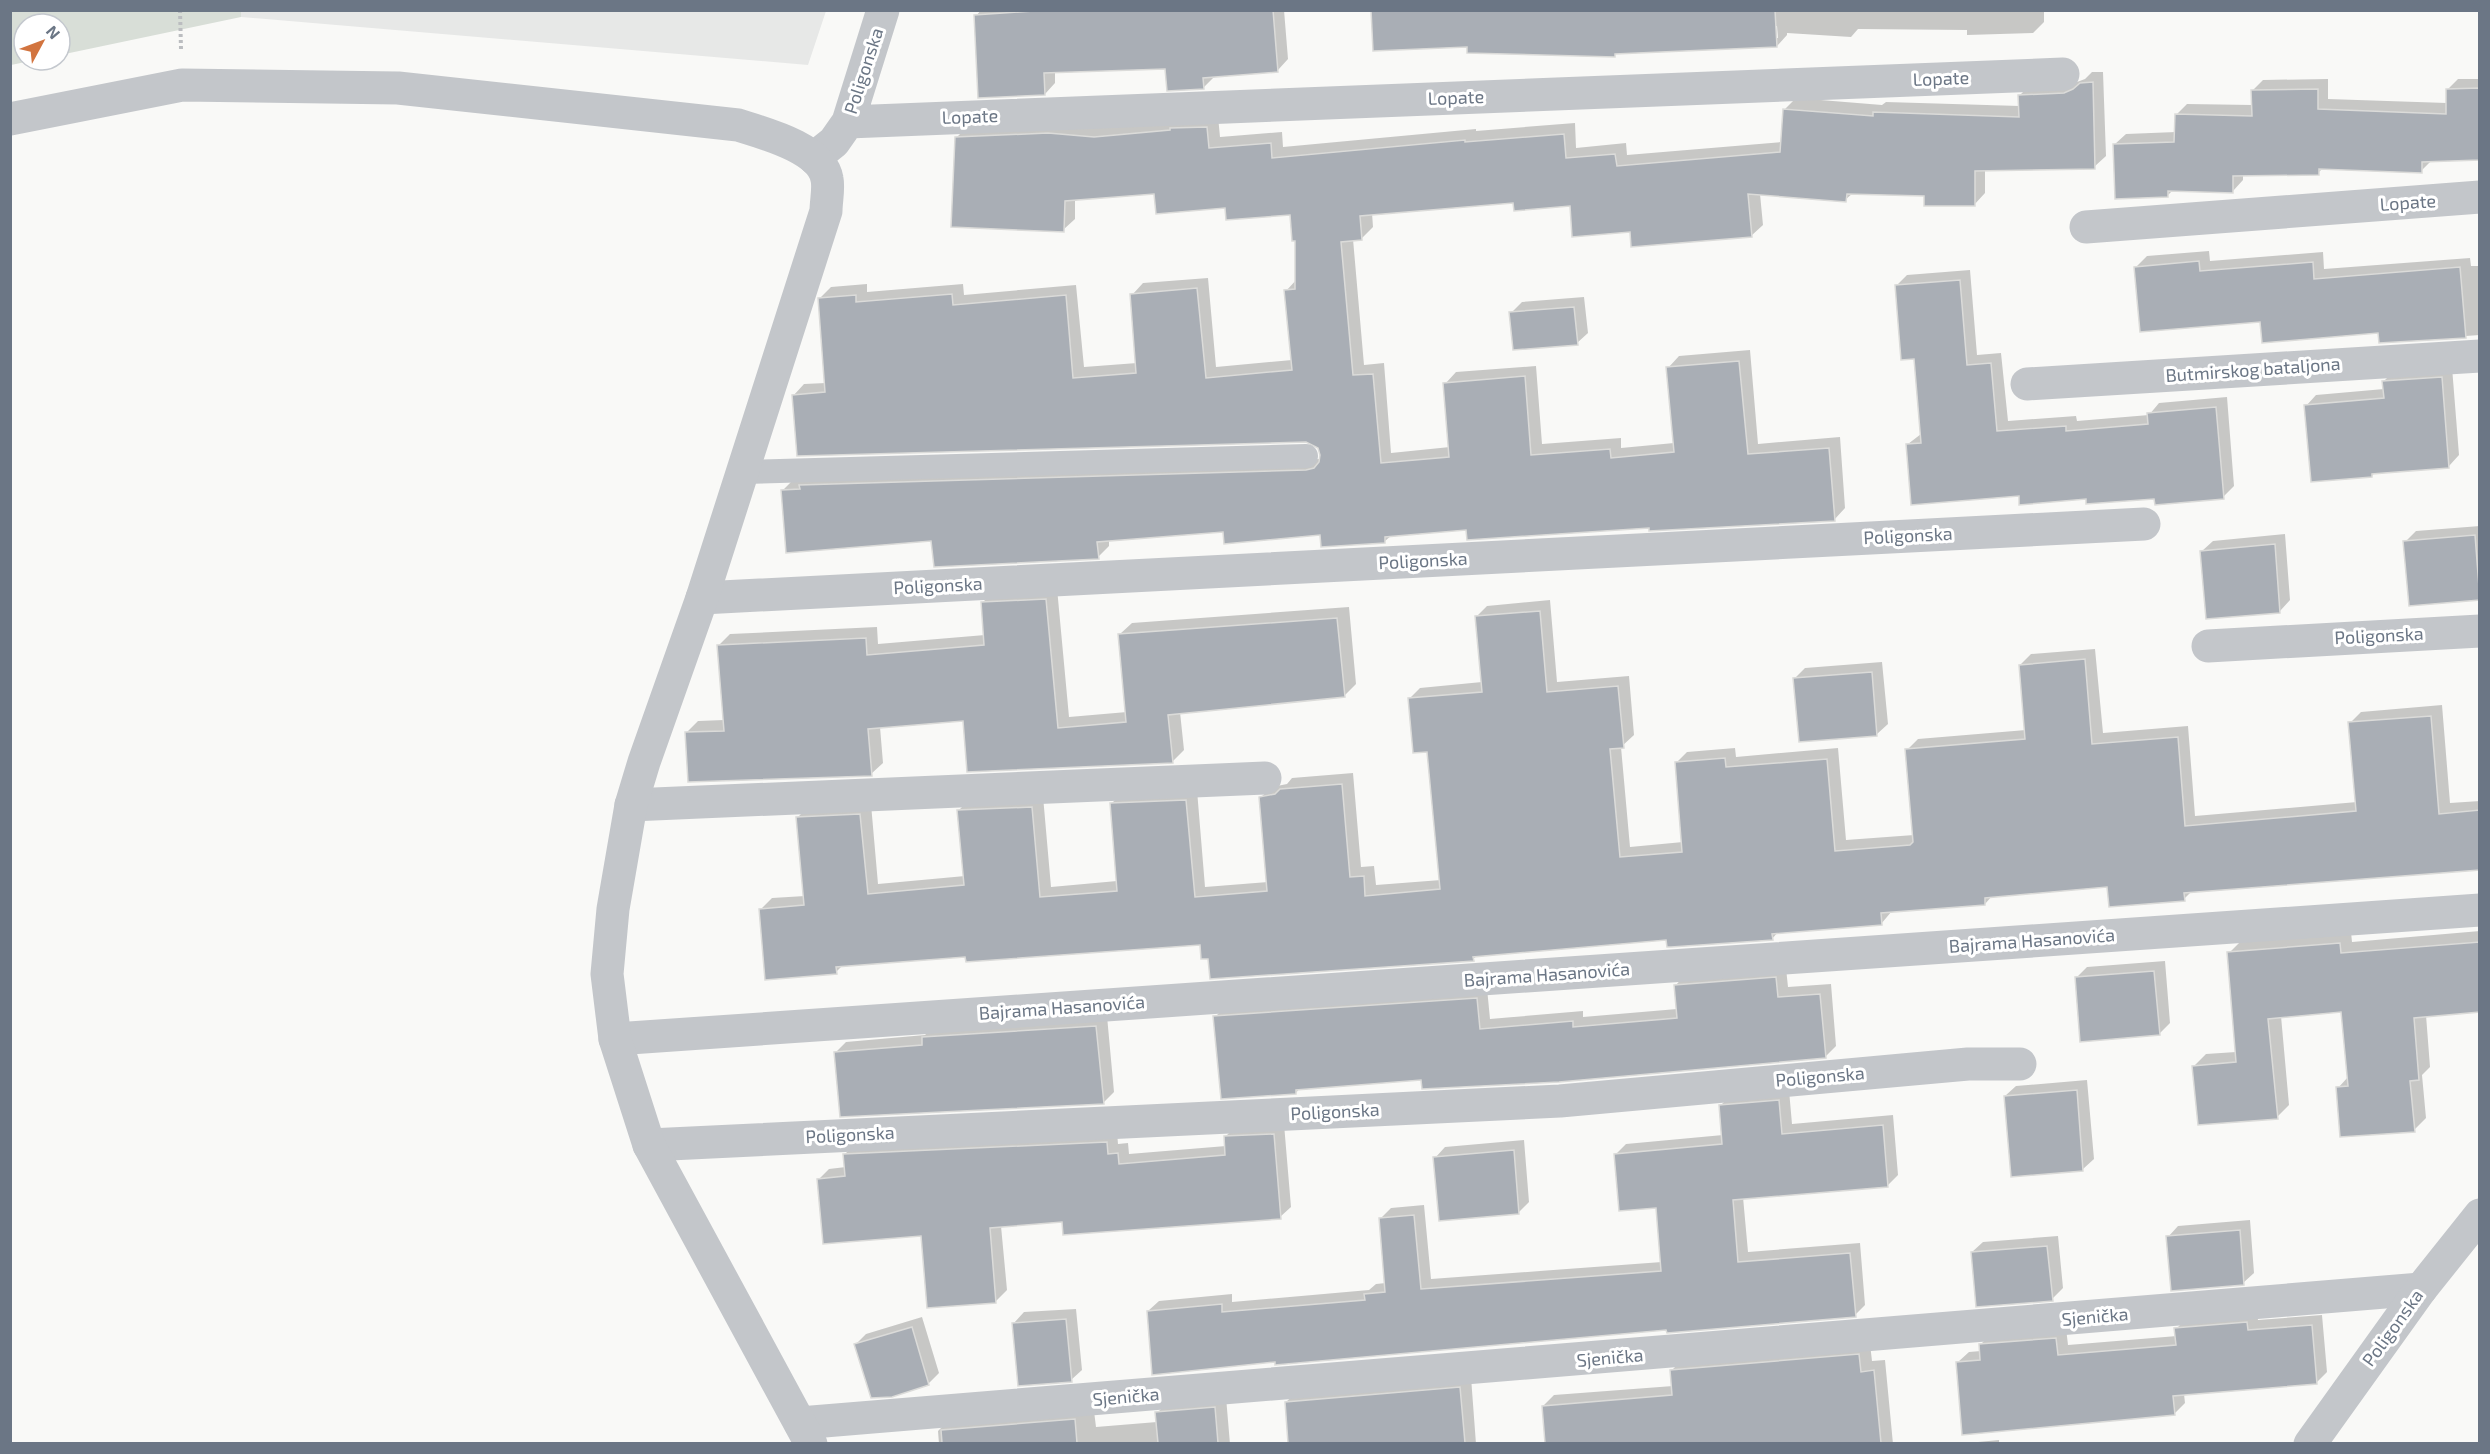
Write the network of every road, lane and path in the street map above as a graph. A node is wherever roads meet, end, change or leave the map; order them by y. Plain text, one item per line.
1 (883, 10) edge
2 (2063, 74) dead end
3 (10, 119) edge
4 (848, 122) junction
5 (814, 158) junction
6 (2480, 197) edge
7 (2086, 227) dead end
8 (2480, 356) edge
9 (2027, 384) dead end
10 (1306, 456) dead end
11 (742, 472) junction
12 (2144, 524) dead end
13 (702, 598) junction
14 (2480, 631) edge
15 (2208, 646) dead end
16 (1265, 778) dead end
17 (631, 805) junction
18 (2480, 910) edge
19 (615, 1039) junction
20 (2020, 1064) dead end
21 (648, 1145) junction
22 (2480, 1215) edge
23 (2421, 1289) junction
24 (805, 1433) edge
25 (2310, 1443) edge

1 - 4 street, Poligonska
2 - 4 street, Lopate
3 - 5 street
4 - 5 street, Poligonska
5 - 11 street
6 - 7 street, Lopate
8 - 9 street, Butmirskog bataljona
10 - 11 lane
11 - 13 street
12 - 13 street, Poligonska
13 - 17 street
14 - 15 street, Poligonska
16 - 17 street
17 - 19 street
18 - 19 street, Bajrama Hasanovića
19 - 21 street
20 - 21 street, Poligonska
21 - 24 street
22 - 23 street, Poligonska
23 - 24 street, Sjenička
23 - 25 street, Poligonska

